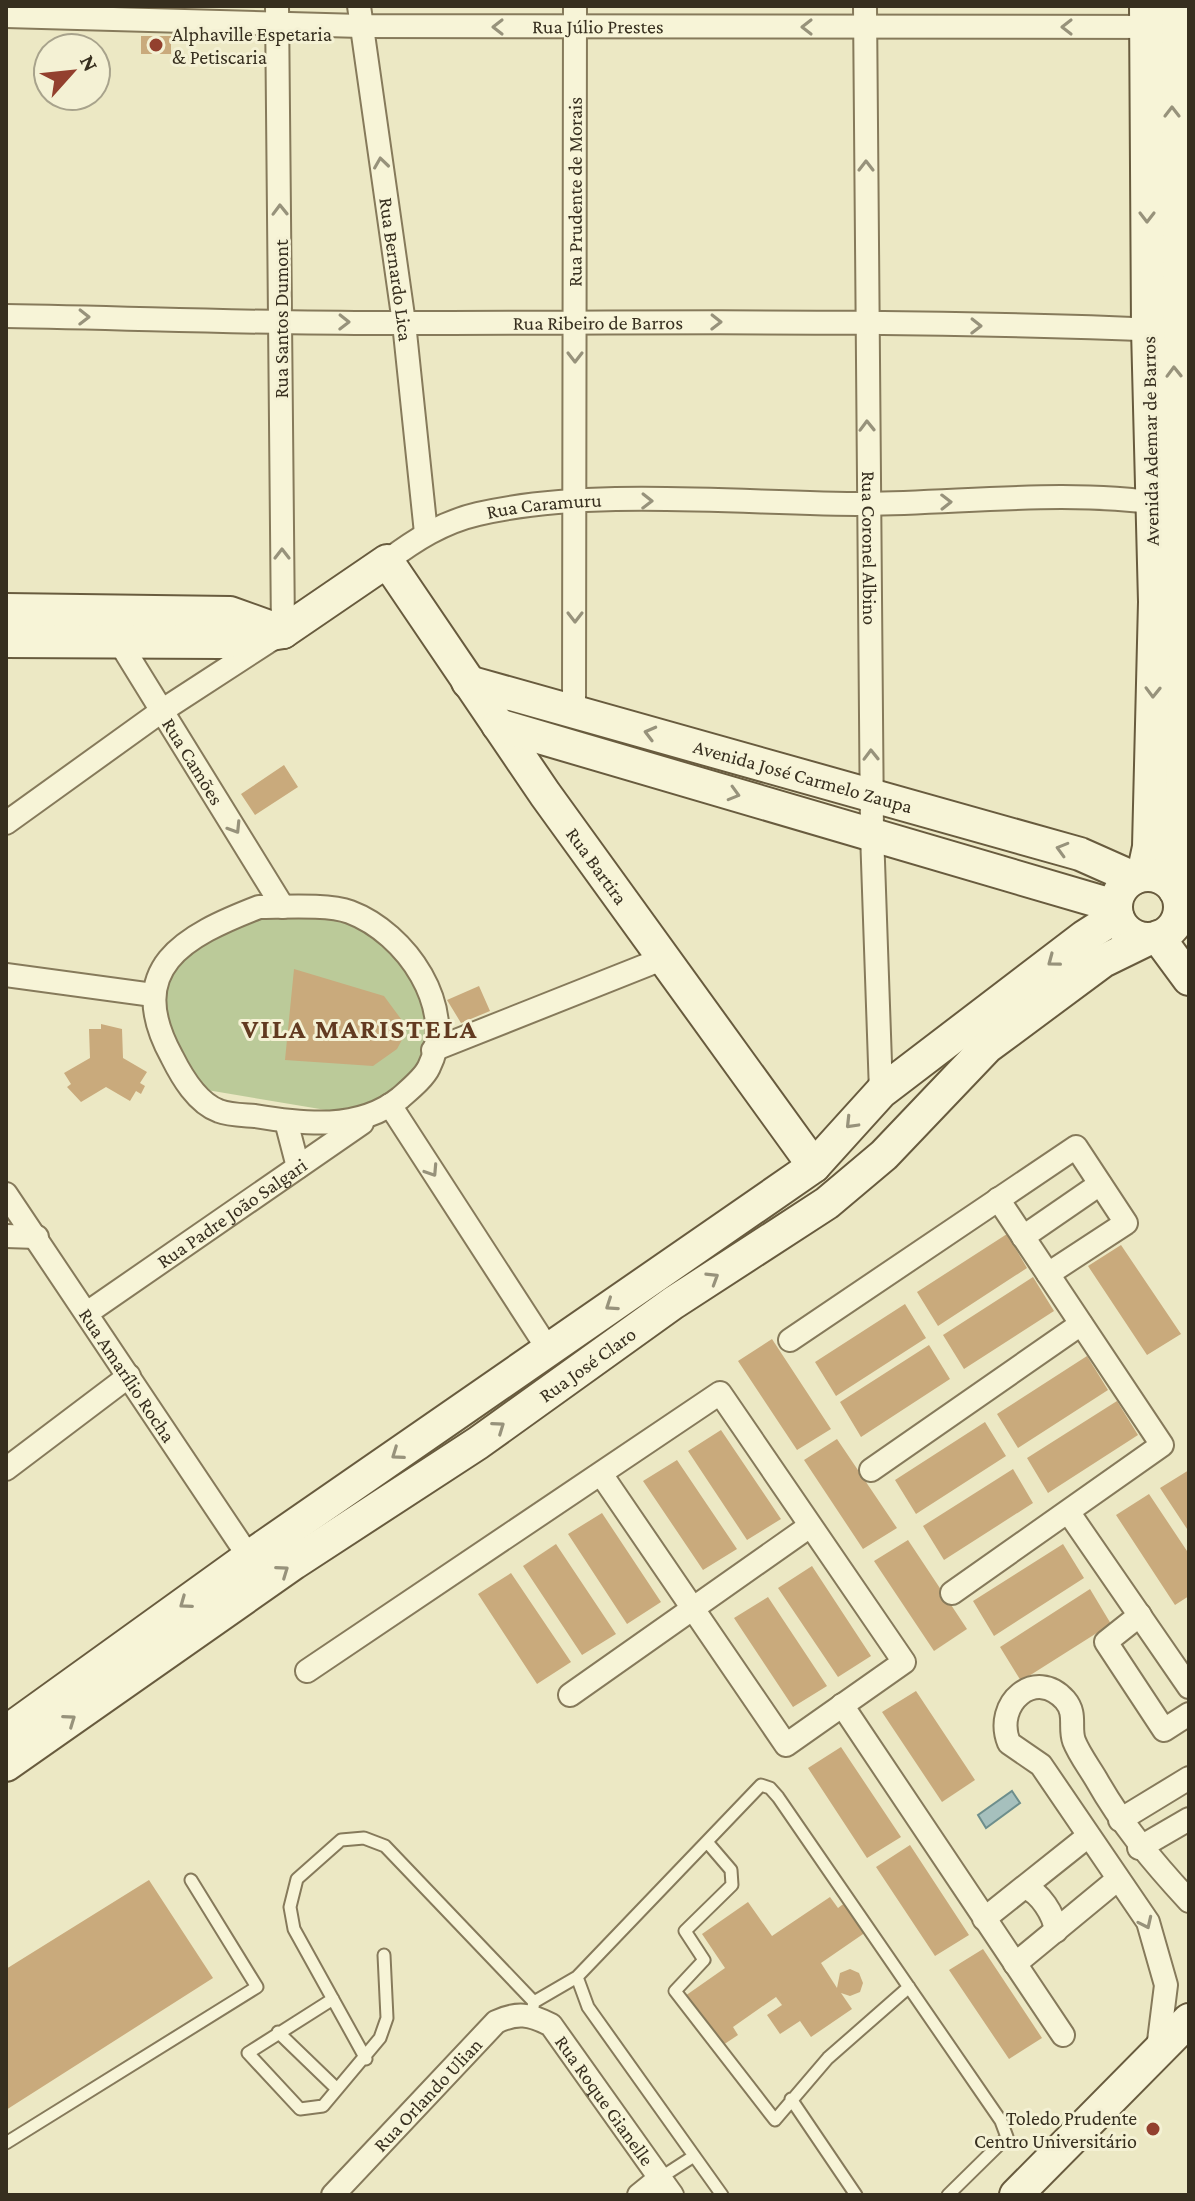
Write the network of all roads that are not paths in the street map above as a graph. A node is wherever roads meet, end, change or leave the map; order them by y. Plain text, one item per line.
1 (277, 14) edge
2 (6, 16) edge
3 (360, 16) edge
4 (866, 16) edge
5 (575, 17) edge
6 (1165, 19) edge
7 (6, 316) edge
8 (574, 320) junction
9 (282, 321) junction
10 (404, 323) junction
11 (866, 323) junction
12 (1170, 330) edge
13 (576, 501) junction
14 (868, 504) junction
15 (1164, 504) junction
16 (426, 533) junction
17 (387, 561) junction
18 (1173, 602) edge
19 (6, 610) edge
20 (118, 610) junction
21 (283, 632) junction
22 (6, 641) edge
23 (120, 643) junction
24 (468, 682) junction
25 (163, 710) junction
26 (574, 712) junction
27 (498, 725) junction
28 (578, 749) junction
29 (545, 794) junction
30 (871, 794) junction
31 (6, 823) edge
32 (872, 833) junction
33 (1138, 876) junction
34 (283, 907) junction
35 (1116, 911) junction
36 (1174, 917) edge
37 (662, 959) junction
38 (6, 975) edge
39 (1189, 979) edge
40 (153, 995) junction
41 (433, 1050) junction
42 (881, 1092) junction
43 (383, 1110) junction
44 (286, 1121) junction
45 (814, 1166) junction
46 (298, 1167) junction
47 (1100, 1184) junction
48 (6, 1194) edge
49 (998, 1199) junction
50 (6, 1236) edge
51 (37, 1237) junction
52 (1023, 1237) junction
53 (1048, 1274) junction
54 (87, 1313) junction
55 (1081, 1324) junction
56 (790, 1340) dead end
57 (548, 1349) junction
58 (129, 1376) junction
59 (6, 1469) edge
60 (871, 1470) dead end
61 (601, 1474) junction
62 (1069, 1513) junction
63 (810, 1526) junction
64 (249, 1557) junction
65 (952, 1593) dead end
66 (692, 1607) junction
67 (1140, 1615) junction
68 (307, 1671) dead end
69 (1189, 1687) edge
70 (570, 1695) dead end
71 (842, 1705) junction
72 (1189, 1714) edge
73 (6, 1732) edge
74 (6, 1765) edge
75 (1182, 1783) edge
76 (1189, 1807) edge
77 (1189, 1819) edge
78 (1120, 1820) junction
79 (1087, 1837) junction
80 (707, 1842) junction
81 (1139, 1848) junction
82 (1118, 1879) junction
83 (191, 1880) dead end
84 (1025, 1887) junction
85 (1189, 1901) edge
86 (984, 1919) junction
87 (1056, 1931) junction
88 (384, 1955) dead end
89 (1015, 1964) junction
90 (577, 1977) junction
91 (909, 1987) junction
92 (333, 1999) junction
93 (533, 2008) junction
94 (1189, 2020) edge
95 (278, 2032) junction
96 (1063, 2035) dead end
97 (1158, 2049) junction
98 (366, 2059) junction
99 (337, 2089) junction
100 (791, 2099) junction
101 (6, 2143) edge
102 (694, 2156) junction
103 (666, 2186) edge
104 (333, 2195) edge
105 (639, 2195) edge
106 (722, 2195) edge
107 (856, 2195) edge
108 (948, 2195) edge
109 (1016, 2195) edge

1 - 2 street, Rua Júlio Prestes
1 - 3 street, Rua Júlio Prestes
9 -> 1 street, Rua Santos Dumont
5 -> 3 street, Rua Júlio Prestes
10 -> 3 street, Rua Bernardo Lica
4 -> 5 street, Rua Júlio Prestes
6 -> 4 street, Rua Júlio Prestes
11 -> 4 street, Rua Coronel Albino
5 - 8 street, Rua Prudente de Morais
6 - 12 street, Avenida Ademar de Barros
7 -> 9 street, Rua Ribeiro de Barros
8 - 10 street, Rua Ribeiro de Barros
8 -> 11 street, Rua Ribeiro de Barros
8 -> 13 street, Rua Prudente de Morais
9 -> 10 street, Rua Ribeiro de Barros
21 -> 9 street, Rua Santos Dumont
10 - 16 street, Rua Bernardo Lica
11 -> 12 street, Rua Ribeiro de Barros
14 -> 11 street, Rua Coronel Albino
12 - 15 street, Avenida Ademar de Barros
13 -> 14 street, Rua Caramuru
13 - 16 street, Rua Caramuru
13 -> 26 street, Rua Prudente de Morais
14 -> 15 street, Rua Caramuru
30 -> 14 street, Rua Coronel Albino
15 - 18 street, Avenida Ademar de Barros
16 - 17 street, Rua Caramuru
17 - 21 street, Rua Caramuru
17 - 24 street, Rua Bartira
18 -> 33 street, Avenida Ademar de Barros
18 - 36 street, Avenida Ademar de Barros
19 - 20 street
20 - 21 street
20 - 23 street, Rua Camões
21 - 23 street
21 - 25 street, Rua Caramuru
22 - 23 street
23 - 25 street, Rua Camões
24 - 26 street, Avenida José Carmelo Zaupa
24 - 27 street, Rua Bartira
25 - 31 street, Rua Caramuru
25 -> 34 street, Rua Camões
30 -> 26 street, Avenida José Carmelo Zaupa
27 - 28 street, Avenida José Carmelo Zaupa
27 - 29 street, Rua Bartira
28 - 29 street
28 -> 32 street, Avenida José Carmelo Zaupa
29 - 37 street, Rua Bartira
30 - 32 street, Rua Coronel Albino
33 -> 30 street, Avenida José Carmelo Zaupa
32 - 35 street, Avenida José Carmelo Zaupa
32 - 42 street, Rua Coronel Albino
33 - 35 street
33 - 36 street
34 - 40 street
34 - 41 street
35 - 36 street
35 -> 42 street, Rua José Claro
36 - 39 street
74 -> 36 street, Rua José Claro
37 - 41 street
37 - 45 street, Rua Bartira
38 - 40 street
40 - 44 street
41 - 43 street
42 -> 45 street, Rua José Claro
43 - 44 street
43 - 46 street, Rua Padre João Salgari
43 -> 57 street
44 - 46 street
45 -> 57 street, Rua José Claro
46 - 54 street, Rua Padre João Salgari
47 - 49 street
47 - 52 street
47 - 53 street
48 - 51 street, Rua Amarílio Rocha
49 - 52 street
49 - 56 street
50 - 51 street
51 - 54 street, Rua Amarílio Rocha
52 - 53 street
53 - 55 street
54 - 58 street, Rua Amarílio Rocha
55 - 60 street
55 - 62 street
57 -> 64 street, Rua José Claro
58 - 59 street
58 - 64 street, Rua Amarílio Rocha
61 - 63 street
61 - 66 street
61 - 68 street
62 - 65 street
62 - 67 street
63 - 66 street
63 - 71 street
64 -> 73 street, Rua José Claro
66 - 70 street
66 - 71 street
67 - 69 street
67 - 72 street
71 - 86 street
75 - 76 street
75 - 78 street
77 - 81 street
78 - 79 street
78 - 81 street
79 - 82 street
79 - 84 street
80 - 90 lane
80 - 91 lane
80 - 100 lane
81 - 85 street
82 - 87 street
82 -> 97 street
83 - 101 lane
84 - 86 street
84 - 87 street
86 - 89 street
87 - 89 street
88 - 98 lane
89 - 96 street
90 - 93 lane
90 - 102 lane
91 - 100 lane
91 - 108 lane
92 - 93 lane
92 - 95 lane
92 - 98 lane
93 - 103 street, Rua Roque Gianelle
93 - 104 street, Rua Orlando Ulian
94 - 97 street
95 - 99 lane
95 - 99 lane
97 - 109 street
98 - 99 lane
100 - 107 lane
102 - 103 lane
102 - 106 lane
103 - 105 street

